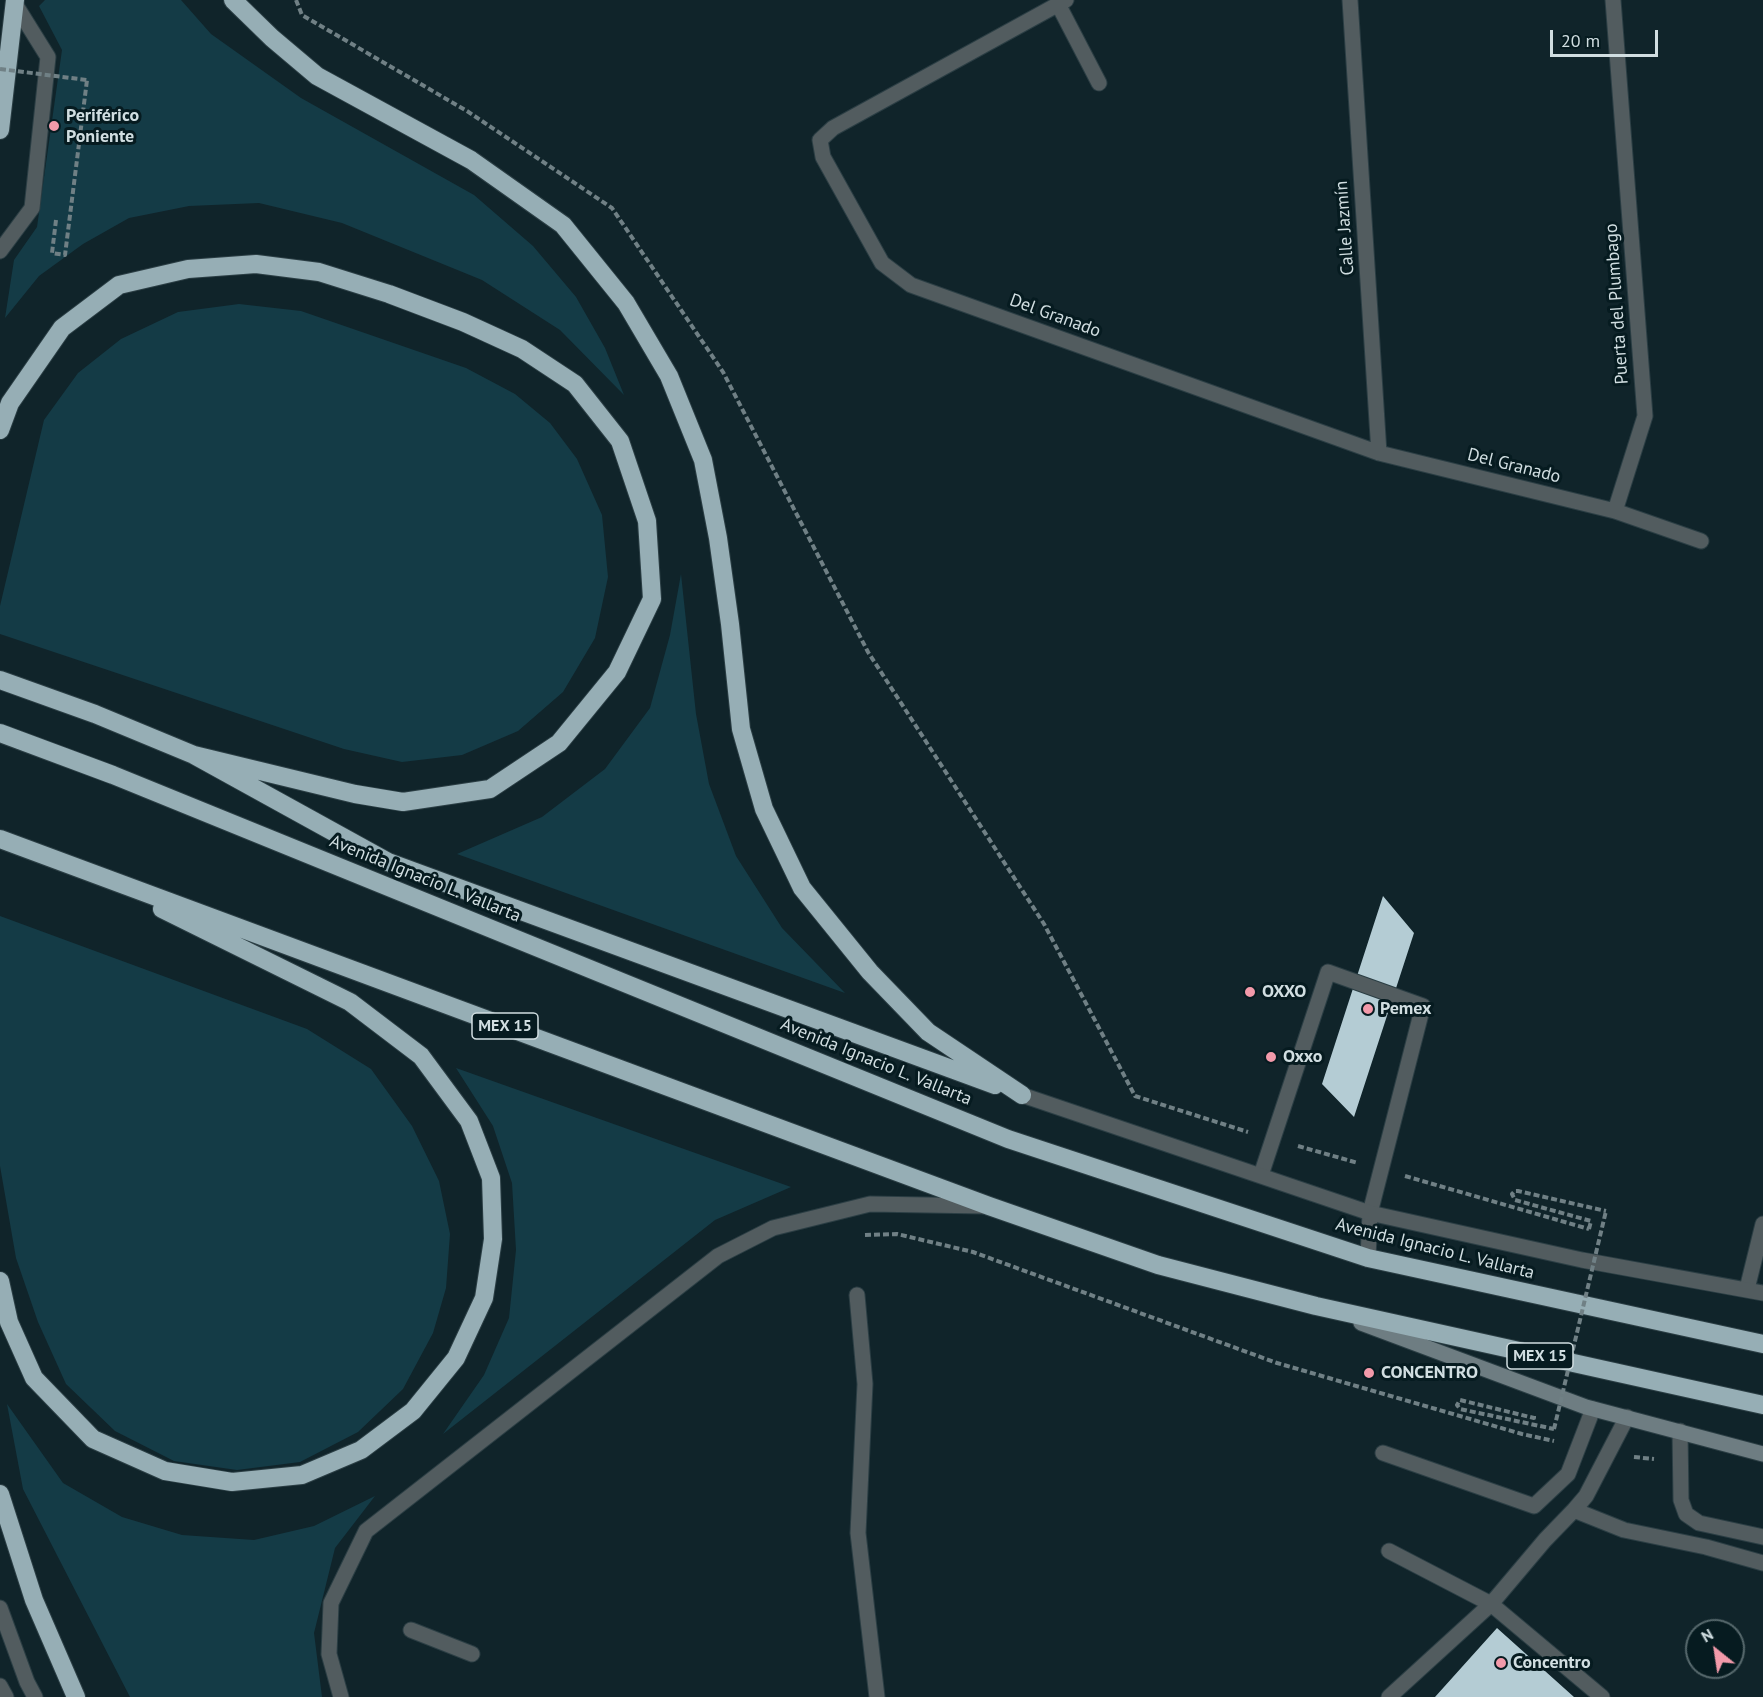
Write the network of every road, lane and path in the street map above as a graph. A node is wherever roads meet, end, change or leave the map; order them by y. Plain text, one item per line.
1 (232, 0) edge
2 (296, 0) edge
3 (1350, 0) edge
4 (1613, 0) edge
5 (15, 2) edge
6 (1062, 3) edge
7 (0, 69) edge
8 (1099, 83) dead end
9 (0, 130) edge
10 (56, 219) dead end
11 (0, 251) edge
12 (0, 429) edge
13 (1379, 453) junction
14 (1615, 511) junction
15 (1701, 541) dead end
16 (0, 680) edge
17 (0, 733) edge
18 (194, 755) junction
19 (0, 839) edge
20 (75, 865) junction
21 (1022, 1095) junction
22 (1273, 1139) junction
23 (1381, 1170) junction
24 (1261, 1175) junction
25 (989, 1206) junction
26 (1370, 1213) junction
27 (1591, 1221) dead end
28 (1763, 1224) edge
29 (1589, 1229) dead end
30 (863, 1235) dead end
31 (1368, 1258) junction
32 (0, 1281) edge
33 (1747, 1289) junction
34 (1763, 1293) edge
35 (857, 1295) dead end
36 (1316, 1306) junction
37 (1763, 1344) edge
38 (1763, 1405) edge
39 (1593, 1409) junction
40 (1627, 1417) junction
41 (1533, 1418) dead end
42 (1680, 1431) junction
43 (1578, 1446) junction
44 (1383, 1453) dead end
45 (1763, 1454) edge
46 (1606, 1455) junction
47 (1681, 1460) junction
48 (0, 1494) edge
49 (1574, 1510) junction
50 (1763, 1537) edge
51 (1389, 1551) dead end
52 (1763, 1563) edge
53 (1491, 1604) junction
54 (0, 1608) edge
55 (411, 1630) dead end
56 (472, 1654) dead end
57 (0, 1686) edge
58 (6, 1697) edge
59 (35, 1697) edge
60 (76, 1697) edge
61 (341, 1697) edge
62 (878, 1697) edge
63 (1389, 1697) edge
64 (1602, 1697) edge

1 - 21 highway
2 - 22 path
3 - 13 street, Calle Jazmín
4 - 14 street, Puerta del Plumbago
5 - 9 highway
5 - 11 street
6 - 8 street, Del Granado
6 - 13 street, Del Granado
7 - 10 path, bridge
12 - 18 highway
13 - 14 street, Del Granado
14 - 15 street
16 - 18 highway
17 - 31 highway, Avenida Ignacio L. Vallarta
18 - 21 highway
19 - 20 highway, MEX 15
20 - 25 highway, MEX 15
20 - 32 highway
21 - 24 street, Avenida Ignacio L. Vallarta
22 - 23 path
22 - 23 street
22 - 24 street
23 - 26 street
23 - 29 path
24 - 26 street, Avenida Ignacio L. Vallarta
25 - 36 highway, MEX 15
25 - 61 street
26 - 31 street
26 - 33 street, Avenida Ignacio L. Vallarta
27 - 41 path, bridge
28 - 33 street
30 - 43 path
31 - 37 highway, Avenida Ignacio L. Vallarta
33 - 34 street, Avenida Ignacio L. Vallarta
35 - 62 street
36 - 38 highway, MEX 15
36 - 39 street
39 - 40 street
39 - 43 street
40 - 42 street
40 - 46 street
42 - 45 street
42 - 47 street
43 - 44 street
46 - 47 path
46 - 49 street
47 - 50 street
48 - 60 highway
49 - 52 street
49 - 53 street
51 - 53 street
53 - 63 street
53 - 64 street
54 - 59 street
55 - 56 street
57 - 58 street

